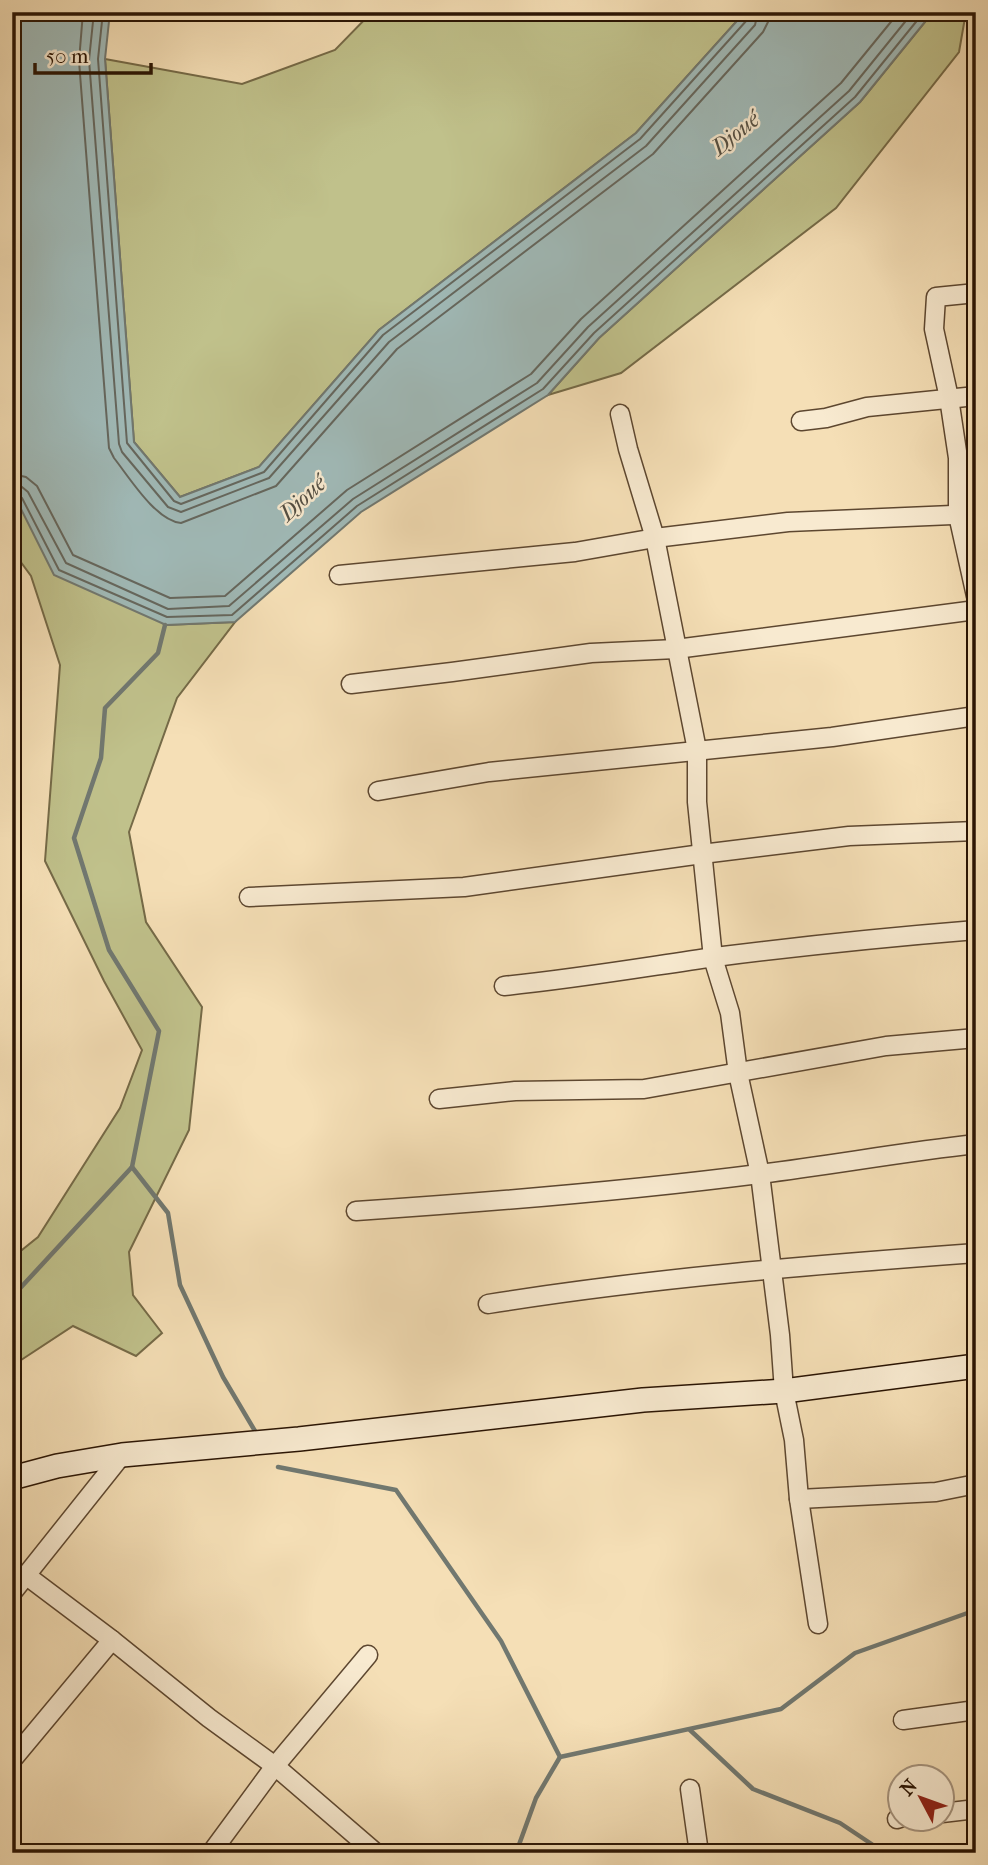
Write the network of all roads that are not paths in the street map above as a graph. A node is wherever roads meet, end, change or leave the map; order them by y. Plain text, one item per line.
1 (976, 293) edge
2 (976, 396) edge
3 (950, 398) junction
4 (620, 414) dead end
5 (801, 422) dead end
6 (967, 515) edge
7 (655, 538) junction
8 (339, 575) dead end
9 (976, 596) edge
10 (976, 610) edge
11 (676, 649) junction
12 (351, 684) dead end
13 (976, 716) edge
14 (696, 750) junction
15 (378, 791) dead end
16 (976, 831) edge
17 (702, 854) junction
18 (249, 897) dead end
19 (976, 930) edge
20 (713, 958) junction
21 (504, 986) dead end
22 (976, 1038) edge
23 (738, 1073) junction
24 (439, 1099) dead end
25 (976, 1144) edge
26 (760, 1174) junction
27 (356, 1212) dead end
28 (976, 1253) edge
29 (771, 1269) junction
30 (488, 1304) dead end
31 (976, 1366) edge
32 (785, 1391) junction
33 (122, 1455) junction
34 (12, 1478) edge
35 (976, 1484) edge
36 (799, 1499) junction
37 (27, 1576) junction
38 (12, 1593) edge
39 (818, 1624) dead end
40 (112, 1640) junction
41 (368, 1655) dead end
42 (976, 1710) edge
43 (903, 1720) dead end
44 (12, 1760) edge
45 (275, 1766) junction
46 (690, 1789) dead end
47 (976, 1809) edge
48 (956, 1811) edge
49 (359, 1838) junction
50 (211, 1853) edge
51 (348, 1853) edge
52 (376, 1853) edge
53 (699, 1853) edge

1 - 3 street
2 - 3 street
3 - 5 street
3 - 6 street
4 - 7 street
6 - 7 street
6 - 9 street
7 - 8 street
7 - 11 street
10 - 11 street
11 - 12 street
11 - 14 street
13 - 14 street
14 - 15 street
14 - 17 street
16 - 17 street
17 - 18 street
17 - 20 street
19 - 20 street
20 - 21 street
20 - 23 street
22 - 23 street
23 - 24 street
23 - 26 street
25 - 26 street
26 - 27 street
26 - 29 street
28 - 29 street
29 - 30 street
29 - 32 street
31 - 32 street
32 - 33 street
32 - 36 street
33 - 34 street
33 - 37 street
35 - 36 street
36 - 39 street
37 - 38 street
37 - 40 street
40 - 44 street
40 - 45 street
41 - 45 street
42 - 43 street
45 - 49 street
45 - 50 street
46 - 53 street
47 - 48 street
49 - 51 street
49 - 52 street

